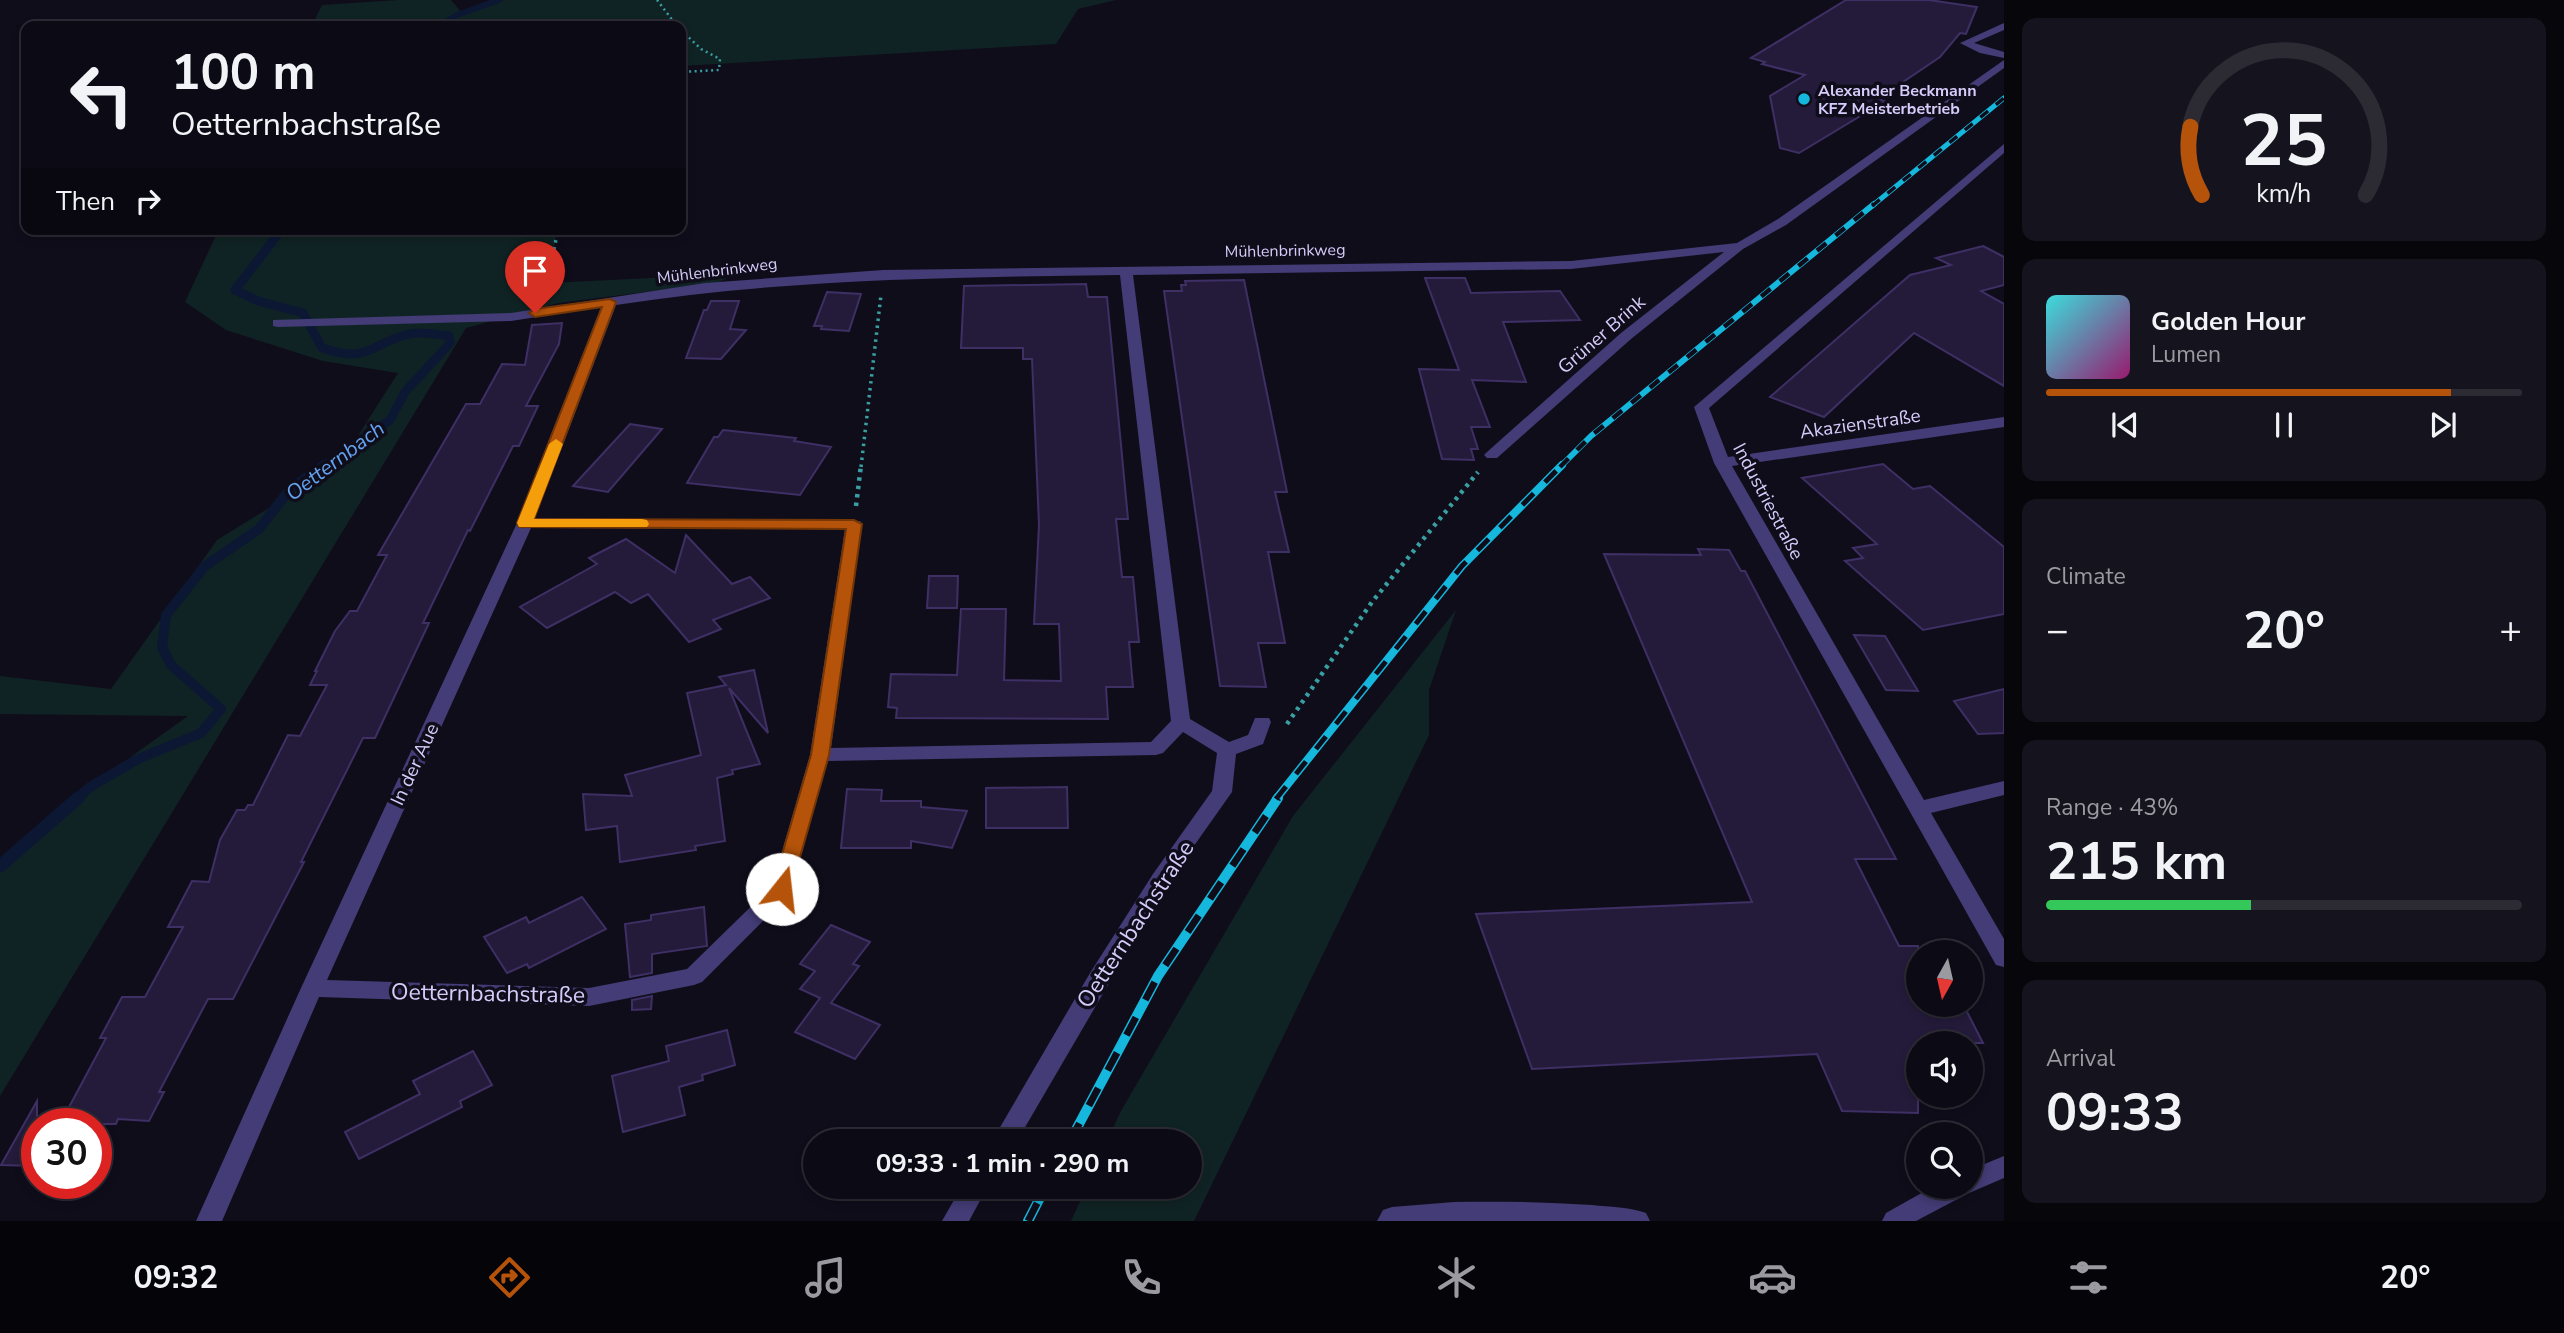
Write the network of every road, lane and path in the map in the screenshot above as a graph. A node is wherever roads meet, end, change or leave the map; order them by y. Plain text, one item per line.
1 (657, 0) edge
2 (673, 21) edge
3 (2004, 26) edge
4 (686, 35) edge
5 (2004, 55) edge
6 (2004, 63) edge
7 (686, 72) edge
8 (2004, 147) edge
9 (557, 235) edge
10 (1740, 246) junction
11 (1126, 270) junction
12 (883, 274) junction
13 (610, 302) junction
14 (559, 309) junction
15 (278, 323) dead end
16 (2004, 422) edge
17 (1492, 455) joint
18 (1723, 463) junction
19 (525, 523) junction
20 (854, 524) junction
21 (1181, 722) junction
22 (1259, 731) joint
23 (1227, 750) junction
24 (820, 755) junction
25 (2004, 788) edge
26 (1917, 809) junction
27 (2004, 959) edge
28 (312, 988) junction
29 (1011, 1129) edge
30 (2004, 1167) edge
31 (1983, 1176) edge
32 (968, 1199) edge
33 (1933, 1199) edge
34 (209, 1221) edge
35 (955, 1221) edge
36 (1390, 1221) edge
37 (1637, 1221) edge
38 (1895, 1221) edge

1 - 2 path
3 - 5 street
4 - 7 path
6 - 10 street, Mühlenbrinkweg
8 - 18 street, Industriestraße
9 - 14 path
10 - 11 street, Mühlenbrinkweg
10 - 17 street, Grüner Brink
11 - 12 street, Mühlenbrinkweg
11 - 21 street
12 - 13 street, Mühlenbrinkweg
12 - 20 path
13 - 14 street, Mühlenbrinkweg
13 - 19 street, In der Aue
14 - 15 street, Mühlenbrinkweg
16 - 18 street, Akazienstraße
17 - 22 path
18 - 26 street, Industriestraße
19 - 20 street
19 - 28 street, In der Aue
20 - 24 street, Oetternbachstraße
21 - 23 street
21 - 24 street
22 - 23 street
23 - 29 street, Oetternbachstraße
24 - 28 street, Oetternbachstraße
25 - 26 street
26 - 27 street, Industriestraße
28 - 34 street, In der Aue
30 - 31 street
32 - 35 street
33 - 38 street
36 - 37 street

